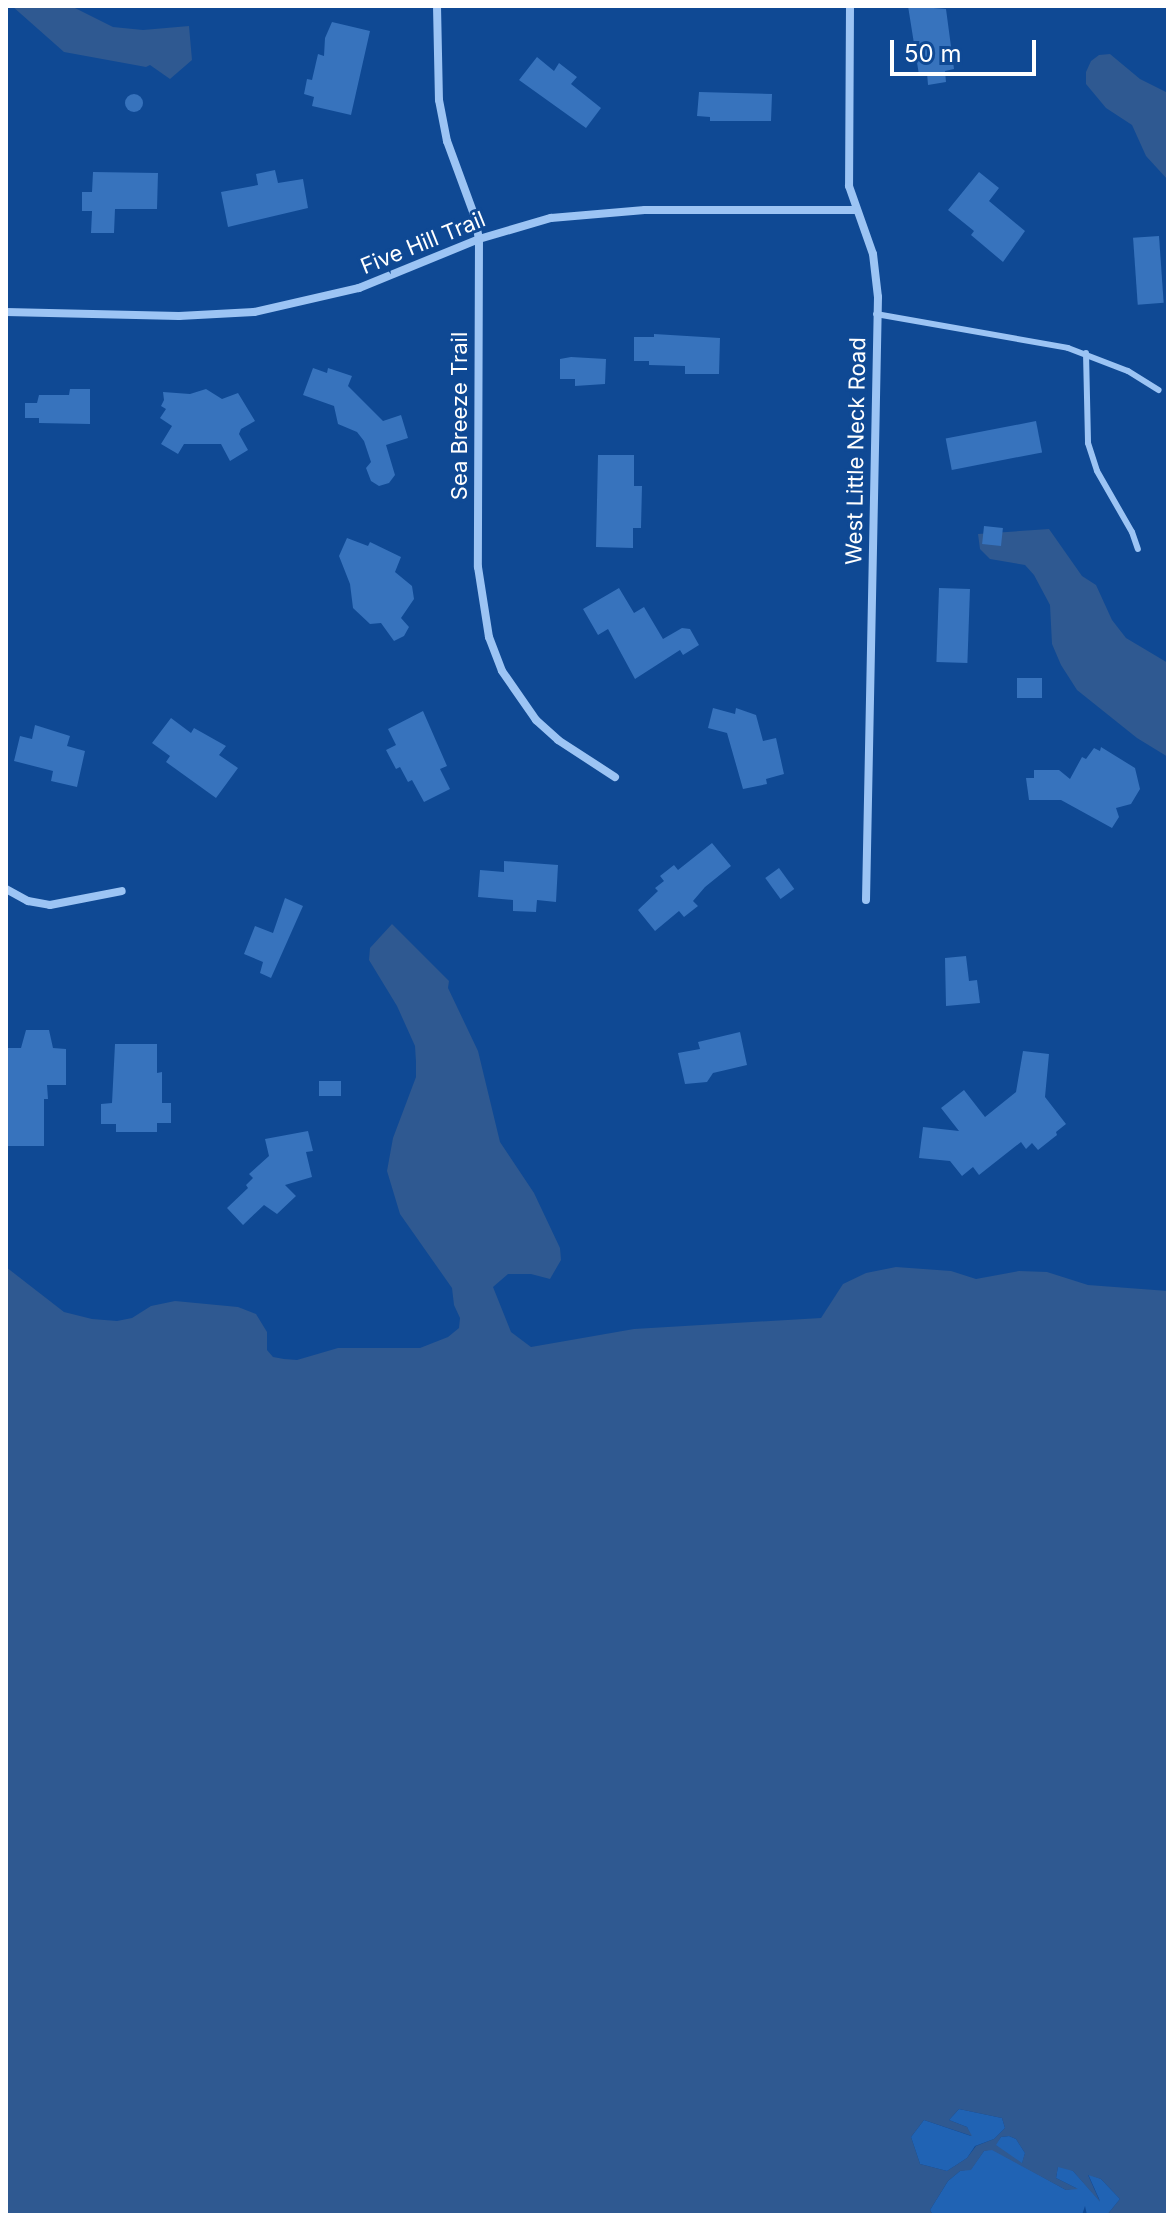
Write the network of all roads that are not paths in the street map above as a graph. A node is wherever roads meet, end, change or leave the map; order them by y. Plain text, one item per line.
1 (437, 6) edge
2 (850, 6) edge
3 (855, 210) junction
4 (479, 239) junction
5 (6, 312) edge
6 (876, 314) junction
7 (1086, 353) junction
8 (1159, 390) dead end
9 (1138, 549) dead end
10 (615, 777) dead end
11 (6, 889) edge
12 (122, 891) dead end
13 (866, 900) dead end

1 - 4 street, Sea Breeze Trail
2 - 3 street, West Little Neck Road
3 - 4 street, Five Hill Trail
3 - 6 street, West Little Neck Road
4 - 5 street, Five Hill Trail
4 - 10 street, Sea Breeze Trail
6 - 7 lane
6 - 13 street, West Little Neck Road
7 - 8 lane
7 - 9 lane
11 - 12 street

